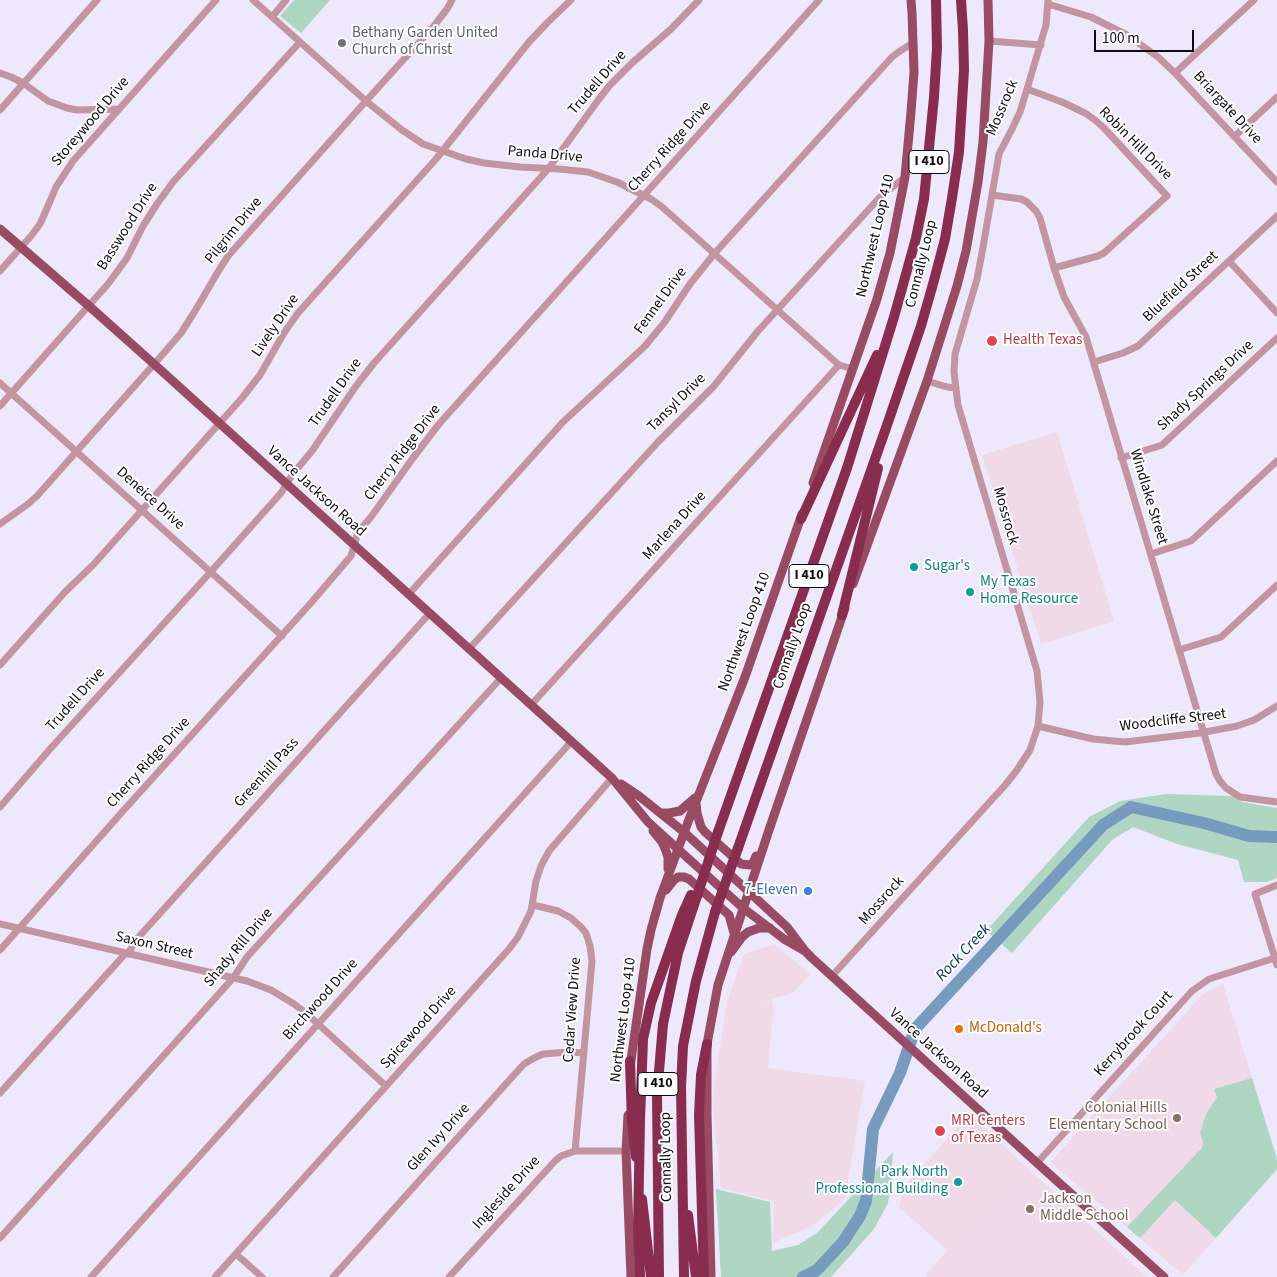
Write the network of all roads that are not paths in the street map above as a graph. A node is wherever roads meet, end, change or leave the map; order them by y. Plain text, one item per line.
1 (97, 0) edge
2 (216, 0) edge
3 (253, 0) edge
4 (286, 0) edge
5 (452, 0) edge
6 (571, 0) edge
7 (699, 0) edge
8 (818, 0) edge
9 (911, 0) edge
10 (988, 0) edge
11 (1254, 0) edge
12 (936, 1) edge
13 (1048, 2) edge
14 (962, 3) edge
15 (272, 17) junction
16 (989, 41) junction
17 (300, 42) junction
18 (913, 43) junction
19 (1041, 45) junction
20 (0, 73) edge
21 (1175, 74) junction
22 (23, 83) junction
23 (1027, 90) junction
24 (1277, 97) edge
25 (366, 101) junction
26 (119, 109) junction
27 (0, 110) edge
28 (1235, 136) junction
29 (442, 151) junction
30 (549, 168) junction
31 (905, 177) junction
32 (1277, 182) edge
33 (645, 195) junction
34 (992, 195) junction
35 (1277, 216) edge
36 (0, 230) edge
37 (21, 248) junction
38 (714, 254) junction
39 (1230, 261) junction
40 (1054, 268) junction
41 (0, 271) edge
42 (89, 306) junction
43 (778, 310) junction
44 (1277, 313) edge
45 (894, 317) junction
46 (1277, 338) edge
47 (1094, 362) junction
48 (154, 364) junction
49 (839, 365) junction
50 (853, 369) junction
51 (926, 381) junction
52 (0, 384) edge
53 (956, 388) junction
54 (11, 393) junction
55 (0, 406) edge
56 (220, 424) junction
57 (886, 428) junction
58 (76, 451) junction
59 (1122, 458) junction
60 (1277, 461) edge
61 (286, 484) junction
62 (143, 510) junction
63 (801, 519) junction
64 (0, 524) edge
65 (354, 545) junction
66 (1151, 554) junction
67 (211, 572) junction
68 (1277, 585) edge
69 (408, 595) junction
70 (429, 614) junction
71 (842, 615) junction
72 (282, 636) junction
73 (469, 649) junction
74 (1179, 650) junction
75 (0, 665) edge
76 (500, 678) junction
77 (531, 706) junction
78 (1277, 706) edge
79 (1038, 726) junction
80 (1204, 732) junction
81 (571, 742) junction
82 (612, 778) junction
83 (697, 797) junction
84 (1277, 802) edge
85 (0, 806) edge
86 (661, 813) junction
87 (648, 822) junction
88 (769, 830) junction
89 (684, 832) junction
90 (678, 848) junction
91 (668, 875) junction
92 (1277, 885) edge
93 (748, 892) junction
94 (694, 894) junction
95 (660, 898) junction
96 (533, 906) junction
97 (743, 908) junction
98 (0, 924) edge
99 (770, 928) junction
100 (19, 929) junction
101 (734, 933) junction
102 (0, 950) edge
103 (805, 951) junction
104 (127, 954) junction
105 (726, 958) junction
106 (1276, 962) edge
107 (832, 976) junction
108 (232, 978) junction
109 (318, 1024) junction
110 (707, 1044) joint
111 (584, 1053) junction
112 (630, 1061) junction
113 (386, 1086) junction
114 (0, 1093) edge
115 (626, 1150) junction
116 (575, 1151) junction
117 (1037, 1163) junction
118 (682, 1179) junction
119 (0, 1238) edge
120 (236, 1254) junction
121 (704, 1276) edge
122 (91, 1277) edge
123 (215, 1277) edge
124 (262, 1277) edge
125 (332, 1277) edge
126 (450, 1277) edge
127 (631, 1277) edge
128 (640, 1277) edge
129 (651, 1277) edge
130 (659, 1277) edge
131 (684, 1277) edge
132 (1164, 1277) edge

1 - 22 street
2 - 26 street, Storeywood Drive
3 - 15 street, Panda Drive
4 - 15 street
5 - 25 street, Pilgrim Drive
6 - 29 street, Lively Drive
7 - 30 street, Trudell Drive
8 - 33 street, Cherry Ridge Drive
9 - 18 main road, Northwest Loop 410
10 - 16 main road
11 - 21 street
12 - 45 highway, Connally Loop / I 410
13 - 19 street, Mossrock
13 - 21 street, Briargate Drive
14 - 57 highway, Connally Loop / I 410
15 - 17 street, Panda Drive
16 - 19 street
16 - 51 main road
17 - 25 street, Panda Drive
17 - 42 street, Basswood Drive
18 - 31 main road, Northwest Loop 410
18 - 38 street, Fennel Drive
19 - 23 street, Mossrock
20 - 22 street
21 - 28 street, Briargate Drive
22 - 26 street
22 - 27 street
23 - 34 street, Mossrock
23 - 40 street, Robin Hill Drive
24 - 28 street
25 - 29 street, Panda Drive
25 - 48 street, Pilgrim Drive
26 - 37 street, Storeywood Drive
28 - 32 street, Briargate Drive
29 - 30 street, Panda Drive
29 - 56 street, Lively Drive
30 - 33 street, Panda Drive
30 - 61 street, Trudell Drive
31 - 43 street, Tansyl Drive
31 - 50 main road, Northwest Loop 410
33 - 38 street, Panda Drive
33 - 65 street, Cherry Ridge Drive
34 - 40 street, Windlake Street
34 - 53 street, Mossrock
35 - 39 street, Bluefield Street
36 - 37 main road, Vance Jackson Road
37 - 41 street, Storeywood Drive
37 - 42 main road, Vance Jackson Road
38 - 43 street, Panda Drive
38 - 69 street, Fennel Drive
39 - 44 street
39 - 47 street, Bluefield Street
40 - 47 street, Windlake Street
42 - 48 main road, Vance Jackson Road
42 - 54 street, Basswood Drive
43 - 49 street, Panda Drive
43 - 73 street, Tansyl Drive
45 - 63 highway
45 - 94 highway, Connally Loop / I 410, bridge
46 - 59 street, Shady Springs Drive
47 - 59 street, Windlake Street
48 - 56 main road, Vance Jackson Road
48 - 58 street, Pilgrim Drive
49 - 50 street, Panda Drive
49 - 77 street, Marlena Drive
50 - 63 main road, Northwest Loop 410
51 - 53 street
51 - 71 main road
52 - 54 street, Deneice Drive
53 - 79 street, Mossrock
54 - 55 street, Basswood Drive
54 - 58 street, Deneice Drive
56 - 61 main road, Vance Jackson Road
56 - 62 street, Lively Drive
57 - 71 highway
57 - 118 highway, Connally Loop / I 410, bridge
58 - 62 street, Deneice Drive
58 - 64 street, Pilgrim Drive
59 - 66 street, Windlake Street
60 - 66 street
61 - 65 main road, Vance Jackson Road
61 - 67 street, Trudell Drive
62 - 67 street, Deneice Drive
62 - 75 street, Lively Drive
63 - 83 main road, Northwest Loop 410
65 - 69 main road, Vance Jackson Road
65 - 72 street, Cherry Ridge Drive
66 - 74 street, Windlake Street
67 - 72 street, Deneice Drive
67 - 85 street, Trudell Drive
68 - 74 street
69 - 70 main road, Vance Jackson Road
70 - 73 main road, Vance Jackson Road
70 - 104 street, Greenhill Pass
71 - 88 main road
72 - 100 street, Cherry Ridge Drive
73 - 76 main road, Vance Jackson Road
74 - 80 street, Windlake Street
76 - 77 main road, Vance Jackson Road
76 - 108 street, Shady Rill Drive
77 - 81 main road, Vance Jackson Road
78 - 80 street, Woodcliffe Street
79 - 80 street, Woodcliffe Street
79 - 107 street, Mossrock
80 - 84 street, Windlake Street
81 - 82 main road, Vance Jackson Road
81 - 109 street, Birchwood Drive
82 - 86 main road, Vance Jackson Road
82 - 87 main road, Vance Jackson Road
82 - 96 street, Spicewood Drive
83 - 86 main road
83 - 88 main road
83 - 89 main road, Northwest Loop 410
86 - 89 main road, Vance Jackson Road
87 - 90 main road, Vance Jackson Road
87 - 91 main road
88 - 93 main road
89 - 90 main road, Northwest Loop 410
89 - 93 main road, Vance Jackson Road
90 - 91 main road, Northwest Loop 410
90 - 97 main road, Vance Jackson Road
91 - 95 main road, Northwest Loop 410
92 - 106 street
93 - 97 main road
93 - 103 main road, Vance Jackson Road
94 - 128 highway, bridge
94 - 130 highway, Connally Loop / I 410
95 - 101 main road
95 - 112 main road, Northwest Loop 410
96 - 111 street, Cedar View Drive
96 - 113 street, Spicewood Drive
97 - 99 main road, Vance Jackson Road
97 - 101 main road
98 - 100 street, Saxon Street
99 - 103 main road, Vance Jackson Road
99 - 105 main road
100 - 102 street, Cherry Ridge Drive
100 - 104 street, Saxon Street
101 - 105 main road
103 - 107 main road, Vance Jackson Road
104 - 108 street, Saxon Street
104 - 114 street, Greenhill Pass
105 - 110 main road
106 - 117 street, Kerrybrook Court
107 - 117 main road, Vance Jackson Road
108 - 109 street, Saxon Street
108 - 119 street, Shady Rill Drive
109 - 113 street, Saxon Street
109 - 122 street, Birchwood Drive
110 - 121 highway
111 - 116 street, Cedar View Drive
111 - 125 street, Glen Ivy Drive
112 - 115 main road, Northwest Loop 410
112 - 129 highway
113 - 120 street, Spicewood Drive
115 - 116 street, Ingleside Drive
115 - 127 main road, Northwest Loop 410
116 - 126 street, Ingleside Drive
117 - 132 main road, Vance Jackson Road
118 - 121 highway
118 - 131 highway, Connally Loop / I 410
120 - 123 street, Spicewood Drive
120 - 124 street

